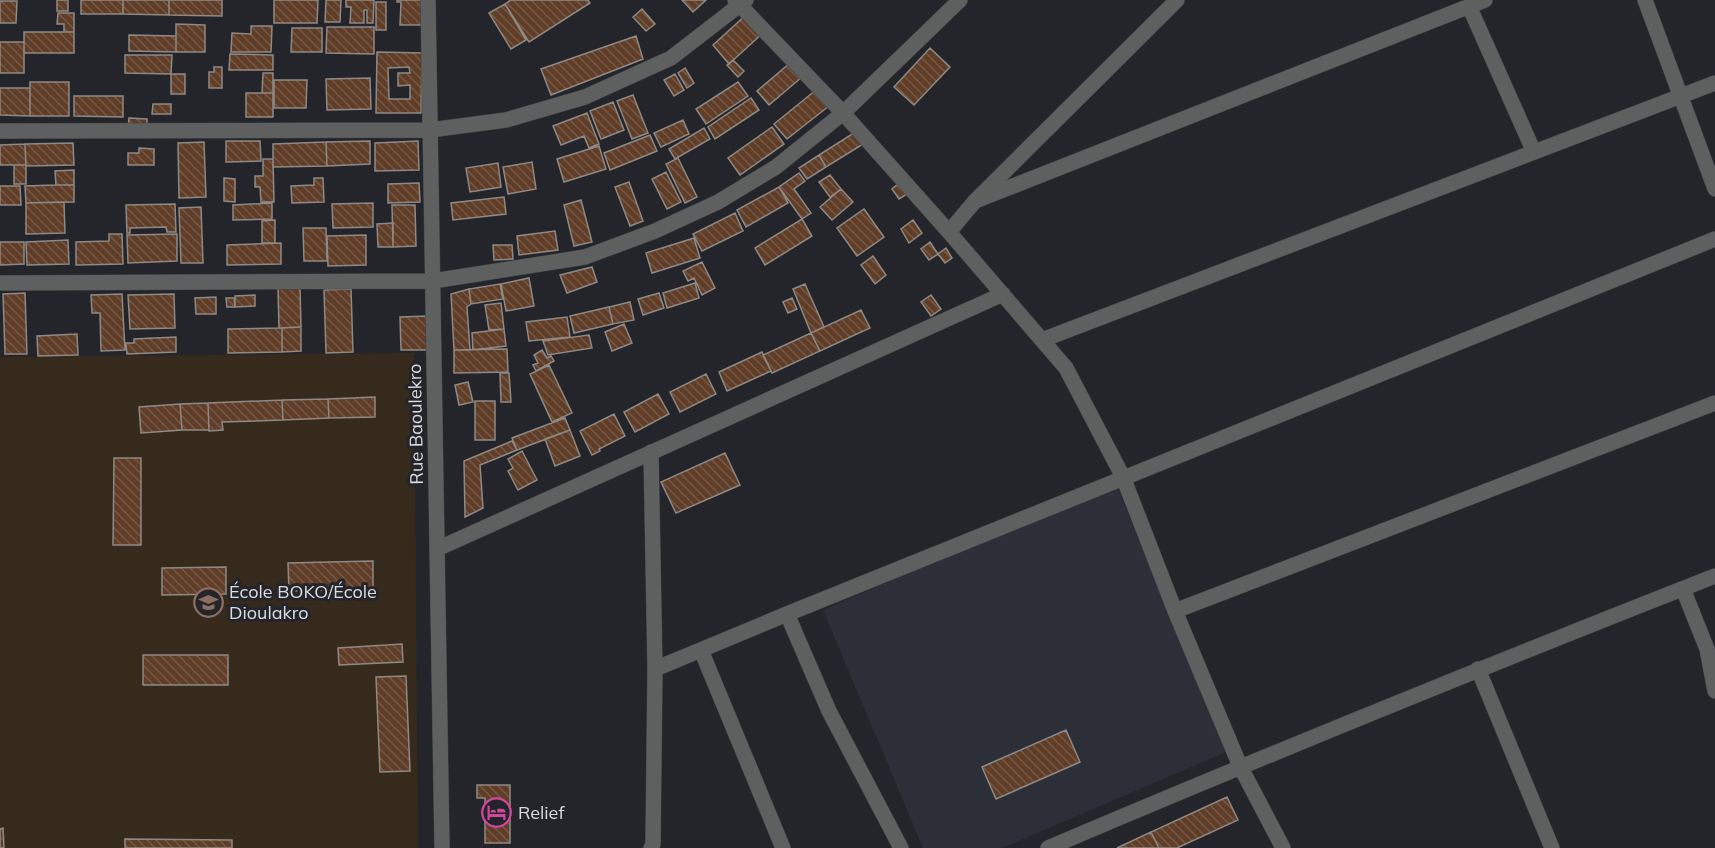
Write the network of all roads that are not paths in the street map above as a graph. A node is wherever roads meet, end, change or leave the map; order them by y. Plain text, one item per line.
1 (428, 0) edge
2 (960, 0) edge
3 (1177, 0) edge
4 (1485, 0) edge
5 (1645, 0) edge
6 (741, 2) edge
7 (1469, 6) junction
8 (1715, 83) edge
9 (1681, 96) junction
10 (843, 113) junction
11 (430, 130) junction
12 (0, 132) edge
13 (1534, 152) junction
14 (1715, 189) edge
15 (975, 201) junction
16 (949, 231) junction
17 (1715, 239) edge
18 (433, 281) junction
19 (0, 283) edge
20 (1003, 294) junction
21 (1042, 340) junction
22 (1715, 403) edge
23 (651, 452) junction
24 (1123, 477) junction
25 (437, 549) junction
26 (1715, 576) edge
27 (1683, 589) junction
28 (1175, 611) junction
29 (787, 614) junction
30 (701, 650) junction
31 (655, 669) junction
32 (1478, 669) junction
33 (1715, 691) edge
34 (1240, 766) junction
35 (442, 848) edge
36 (651, 848) edge
37 (783, 848) edge
38 (901, 848) edge
39 (1048, 848) edge
40 (1283, 848) edge
41 (1552, 848) edge

1 - 11 street, Rue Baoulekro
2 - 10 street
3 - 15 street
4 - 7 street
5 - 9 street
6 - 10 street
6 - 11 street
7 - 13 street
7 - 15 street
8 - 9 street
9 - 13 street
9 - 14 street
10 - 16 street
10 - 18 street
11 - 12 street
11 - 18 street, Rue Baoulekro
13 - 21 street
15 - 16 street
16 - 20 street
17 - 24 street
18 - 19 street
18 - 25 street, Rue Baoulekro
20 - 21 street
20 - 23 street
21 - 24 street
22 - 28 street
23 - 25 street
23 - 31 street
24 - 28 street
24 - 29 street
25 - 35 street, Rue Baoulekro
26 - 27 street
27 - 32 street
27 - 33 street
28 - 34 street
29 - 30 street
29 - 38 street
30 - 31 street
30 - 37 street
31 - 36 street
32 - 34 street
32 - 41 street
34 - 39 street
34 - 40 street

